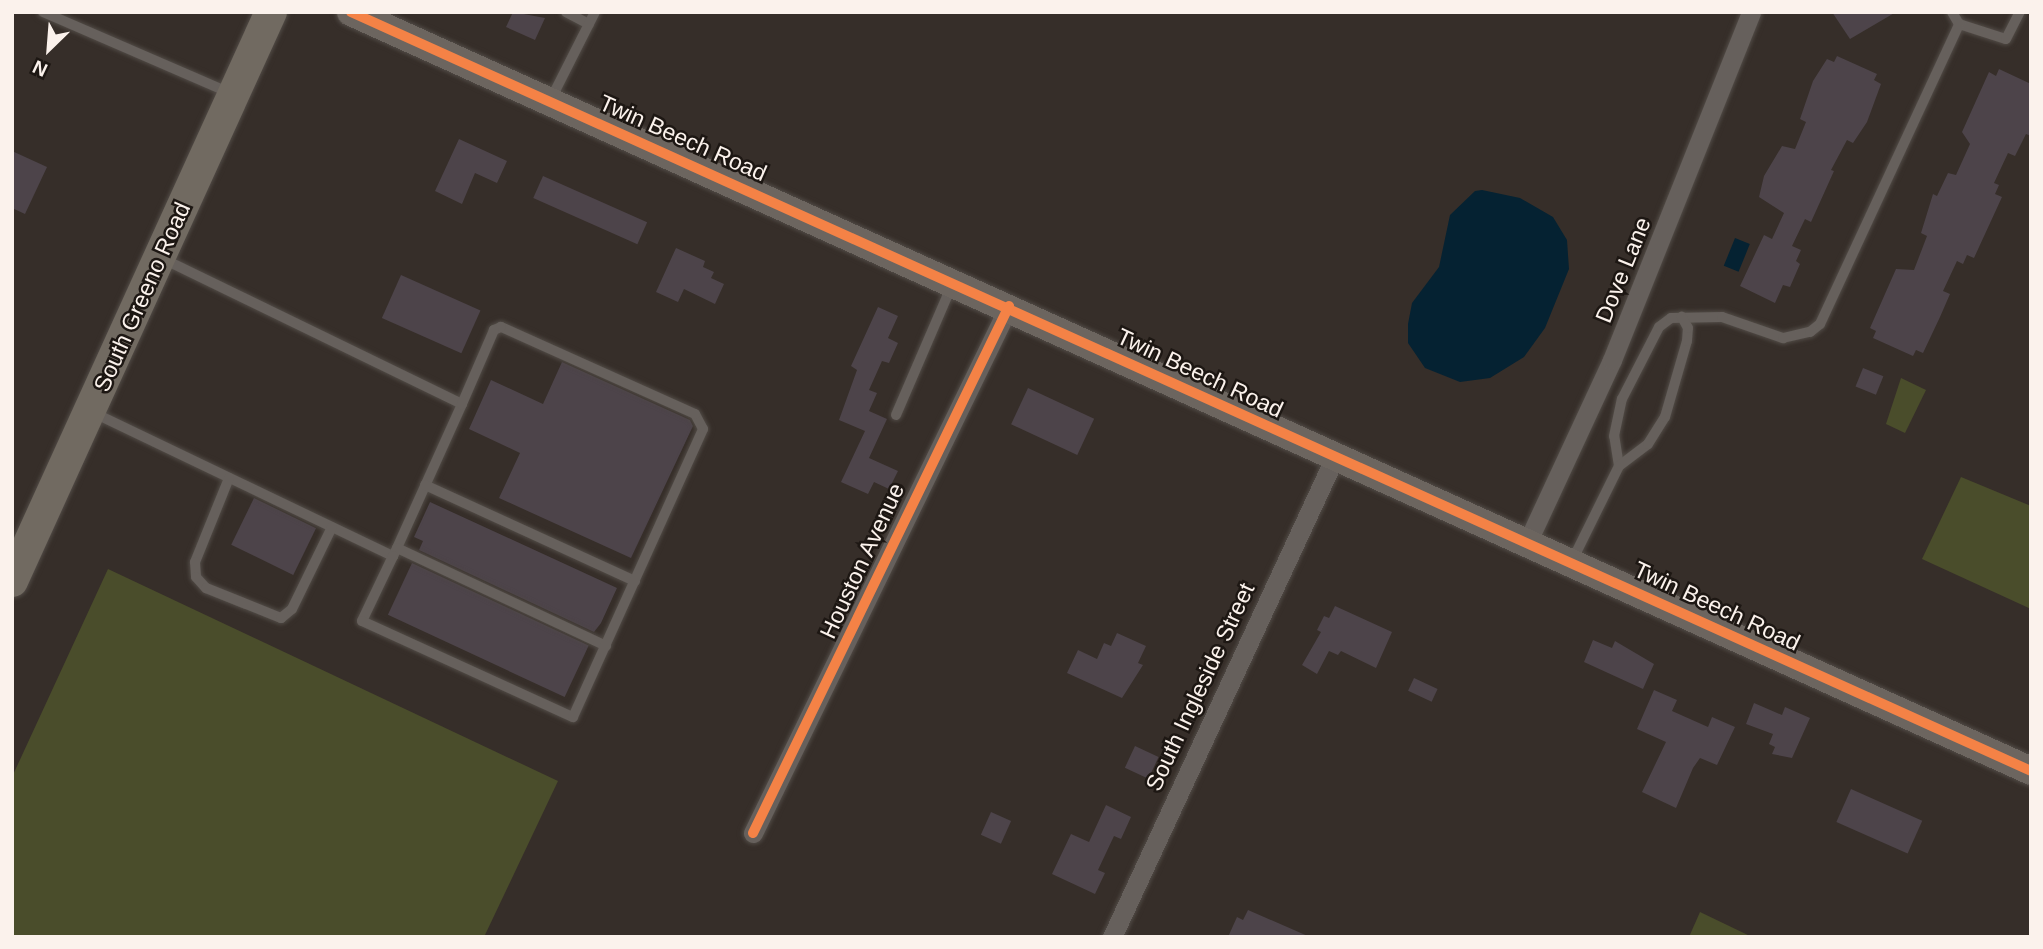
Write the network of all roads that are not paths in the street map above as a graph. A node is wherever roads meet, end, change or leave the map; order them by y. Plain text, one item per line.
1 (43, 12) edge
2 (271, 12) edge
3 (352, 12) edge
4 (566, 12) edge
5 (595, 12) edge
6 (1751, 12) edge
7 (1952, 12) edge
8 (2020, 12) edge
9 (589, 24) junction
10 (1959, 24) junction
11 (233, 95) junction
12 (550, 101) junction
13 (160, 257) junction
14 (954, 282) junction
15 (1009, 306) junction
16 (1682, 317) junction
17 (462, 404) junction
18 (90, 411) junction
19 (896, 415) dead end
20 (1334, 459) junction
21 (1619, 466) junction
22 (229, 478) junction
23 (425, 485) junction
24 (332, 527) junction
25 (1528, 541) junction
26 (395, 552) junction
27 (1572, 561) junction
28 (12, 581) edge
29 (635, 581) junction
30 (606, 646) junction
31 (2031, 771) edge
32 (753, 833) dead end
33 (1112, 937) edge

1 - 11 lane
2 - 11 main road, South Greeno Road
3 - 12 street, Twin Beech Road
4 - 9 lane
5 - 9 lane
6 - 25 street, Dove Lane
7 - 10 lane
8 - 10 lane
9 - 12 lane
10 - 16 lane
11 - 13 main road, South Greeno Road
12 - 14 street, Twin Beech Road
13 - 17 lane
13 - 18 main road, South Greeno Road
14 - 15 street, Twin Beech Road
14 - 19 lane
15 - 20 street, Twin Beech Road
15 - 32 street, Houston Avenue
16 - 21 lane
16 - 21 lane
17 - 23 lane
17 - 29 lane
18 - 22 lane
18 - 28 main road, South Greeno Road
20 - 25 street, Twin Beech Road
20 - 33 street, South Ingleside Street
21 - 27 lane
22 - 24 lane
22 - 24 lane
23 - 26 lane
23 - 29 lane
24 - 26 lane
25 - 27 street, Twin Beech Road
26 - 30 lane
26 - 30 lane
27 - 31 street, Twin Beech Road
29 - 30 lane

